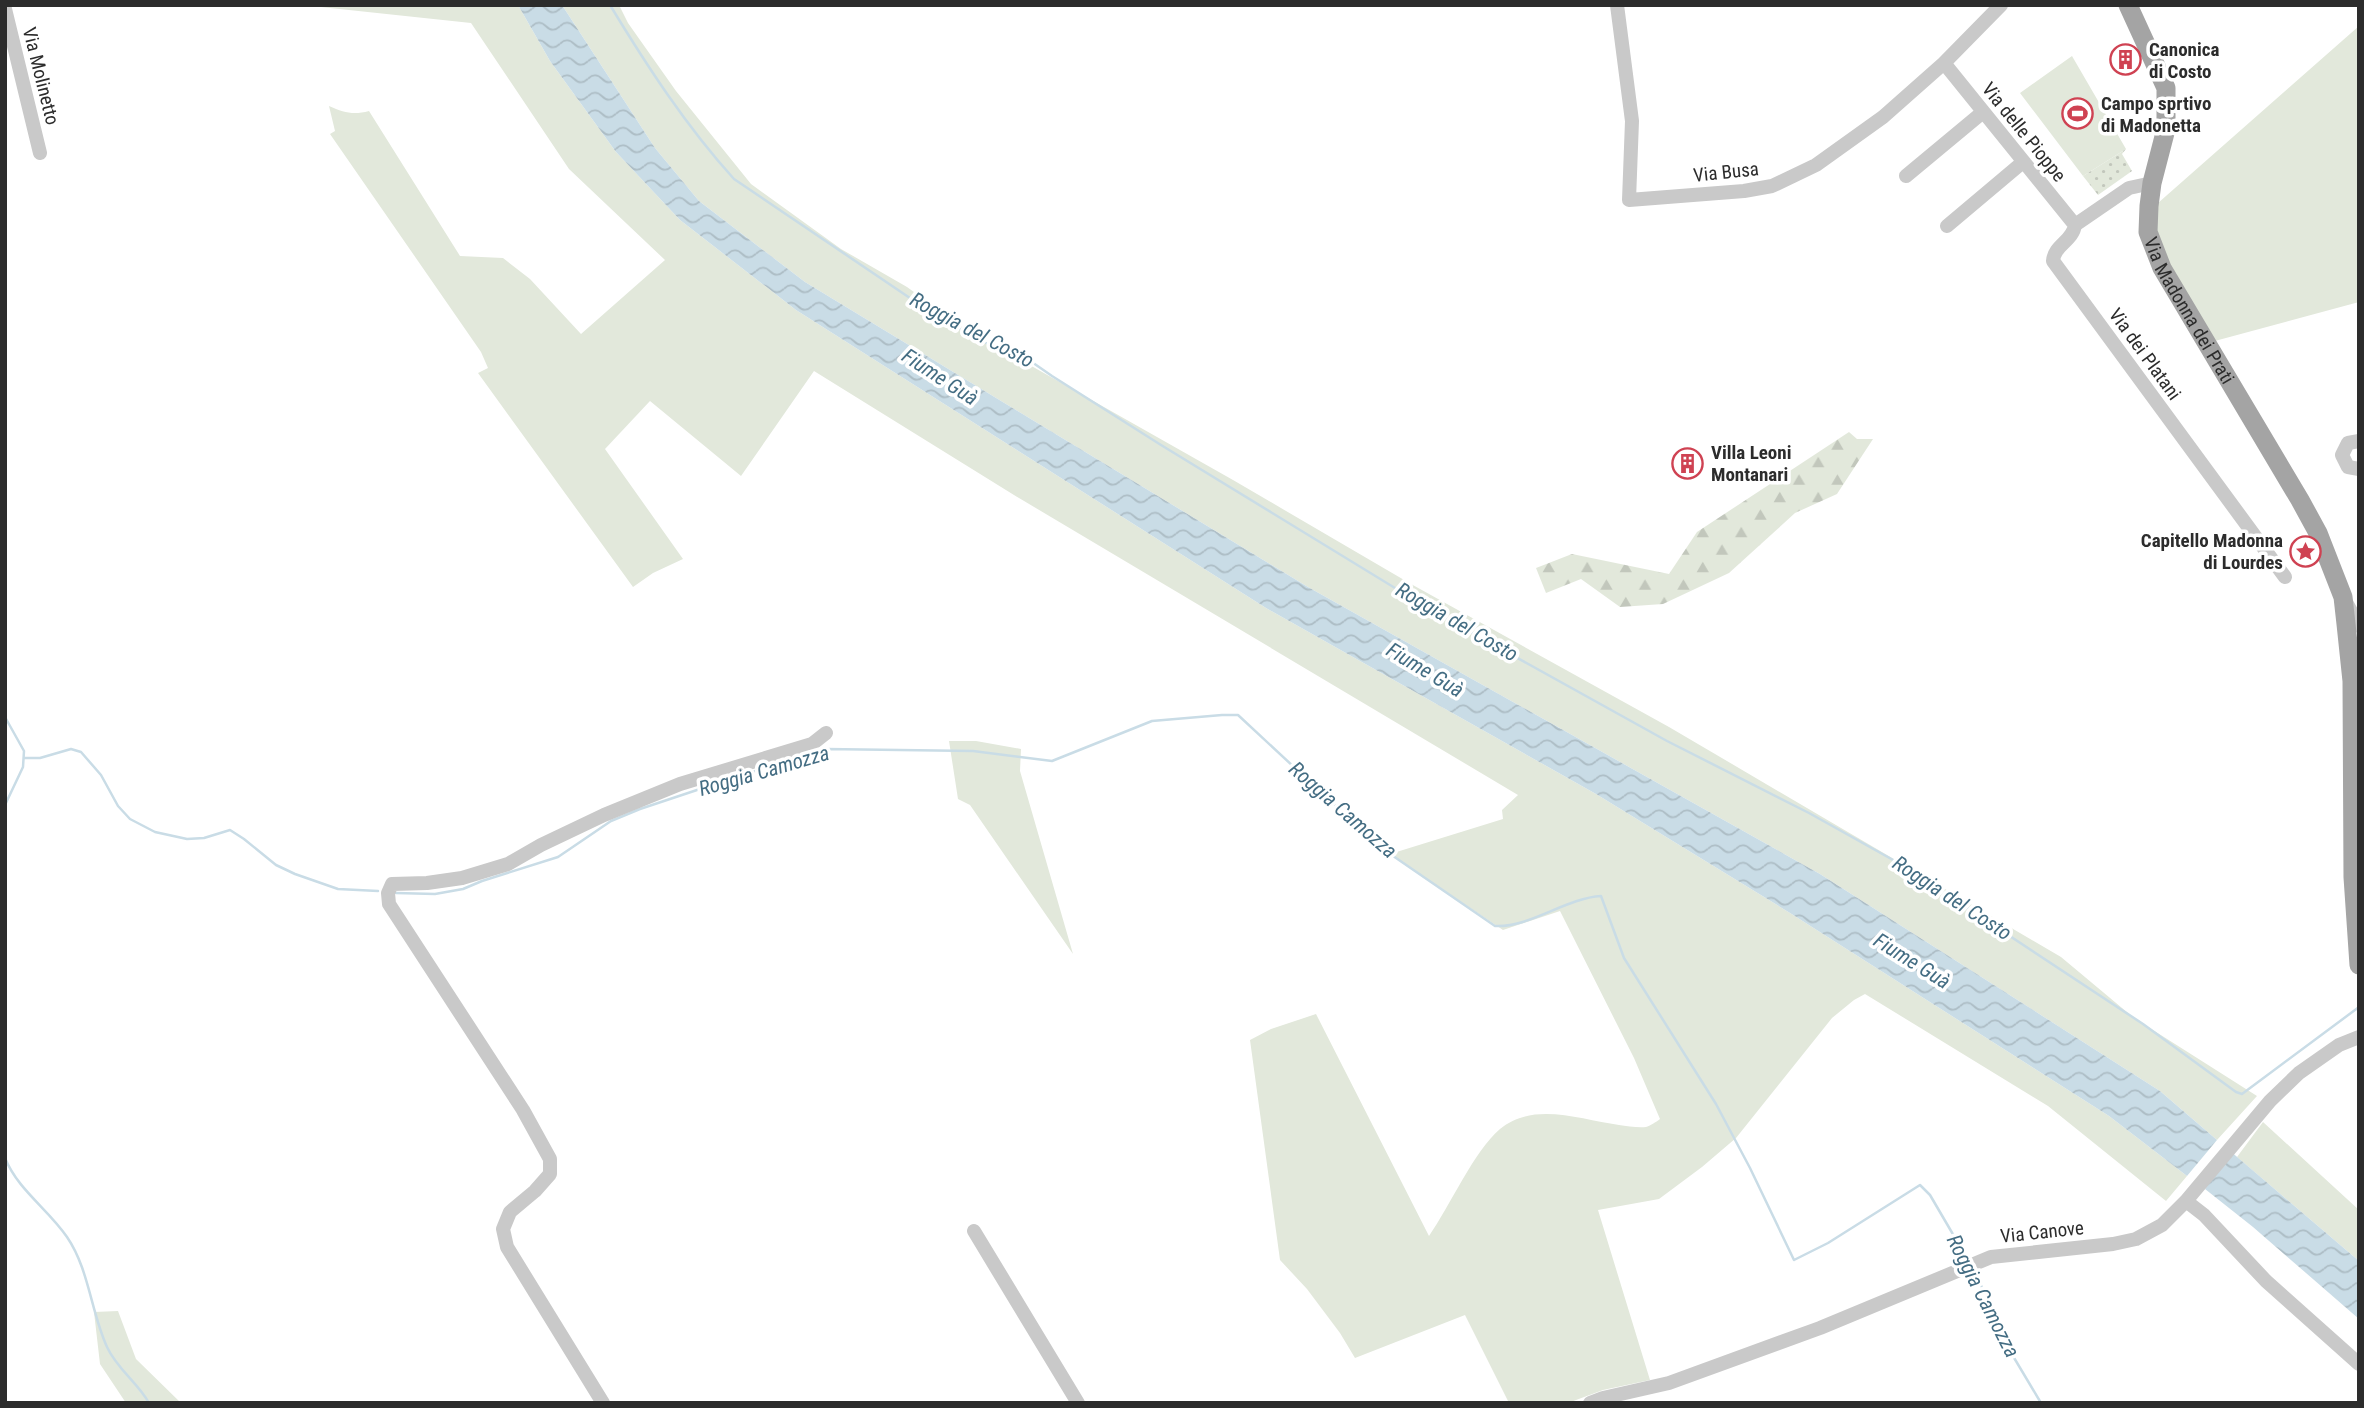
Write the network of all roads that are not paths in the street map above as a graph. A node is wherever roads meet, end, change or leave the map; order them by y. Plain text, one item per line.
1 (1617, 5) edge
2 (2001, 5) edge
3 (2128, 5) edge
4 (5, 9) edge
5 (1944, 62) junction
6 (1983, 113) junction
7 (40, 153) dead end
8 (2023, 162) junction
9 (1906, 176) dead end
10 (2152, 183) junction
11 (2075, 225) junction
12 (1947, 226) dead end
13 (2359, 441) edge
14 (2357, 470) edge
15 (2285, 577) dead end
16 (2353, 625) edge
17 (2359, 649) edge
18 (2355, 681) edge
19 (826, 733) dead end
20 (2359, 965) edge
21 (2359, 1037) edge
22 (2186, 1201) junction
23 (974, 1231) dead end
24 (2359, 1364) edge
25 (603, 1403) edge
26 (1078, 1403) edge
27 (1590, 1403) edge

1 - 5 street, Via Busa
2 - 5 street, Via Busa
3 - 10 main road, Via Madonna dei Prati
4 - 7 street, Via Molinetto
5 - 6 street, Via delle Pioppe
6 - 8 street, Via delle Pioppe
6 - 9 street
8 - 11 street, Via delle Pioppe
8 - 12 street
10 - 11 street, Via dei Platani
10 - 16 main road, Via Madonna dei Prati
11 - 15 street, Via dei Platani
13 - 14 street
16 - 17 street
16 - 18 main road, Via Madonna dei Prati
18 - 20 main road, Via Madonna dei Prati
19 - 25 street
21 - 22 street, Via Canove
22 - 24 street
22 - 27 street, Via Canove
23 - 26 street

